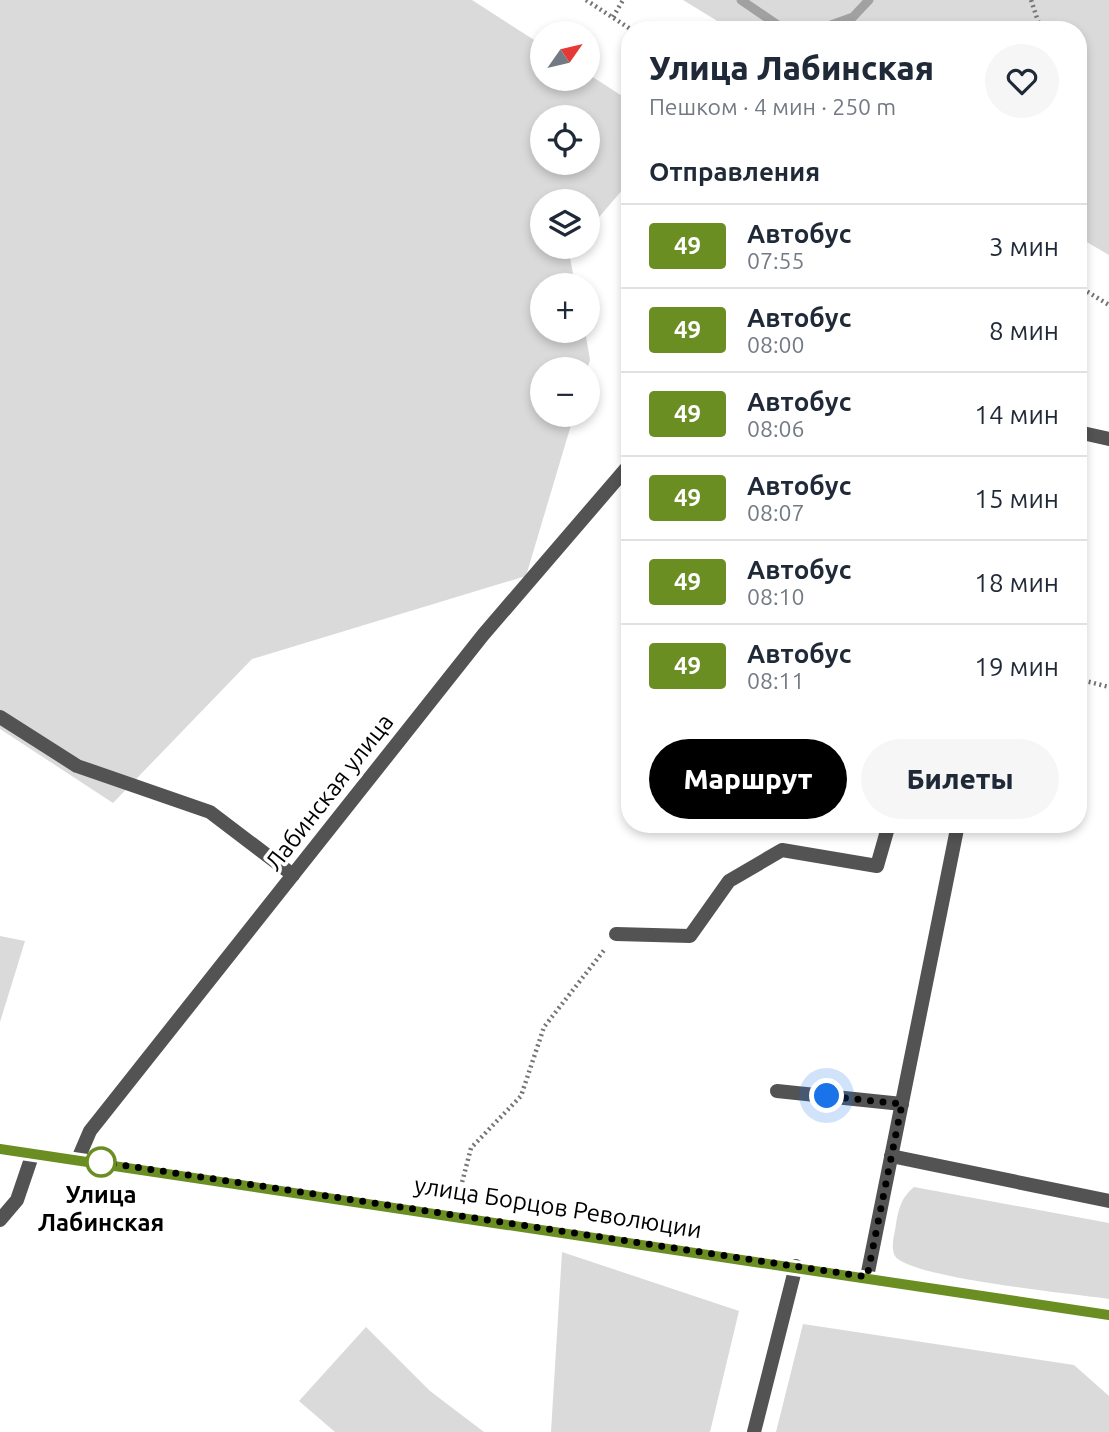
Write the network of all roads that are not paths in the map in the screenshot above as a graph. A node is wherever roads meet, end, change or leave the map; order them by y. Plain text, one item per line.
1 (1087, 434) edge
2 (1109, 439) edge
3 (621, 474) edge
4 (0, 717) edge
5 (886, 833) edge
6 (956, 833) edge
7 (293, 875) junction
8 (616, 934) road end
9 (777, 1091) dead end
10 (902, 1104) junction
11 (0, 1149) edge
12 (33, 1153) junction
13 (891, 1156) junction
14 (78, 1159) junction
15 (1109, 1201) edge
16 (0, 1220) edge
17 (796, 1266) junction
18 (867, 1277) junction
19 (1109, 1315) edge
20 (754, 1432) edge

1 - 2 street
3 - 7 street, Лабинская улица
4 - 7 street
5 - 8 street
6 - 10 street
7 - 14 street, Лабинская улица
9 - 10 street
10 - 13 street
11 - 12 street, улица Борцов Революции
12 - 14 street, улица Борцов Революции
12 - 16 street
13 - 15 street
13 - 18 street
14 - 17 street, улица Борцов Революции
17 - 18 street, улица Борцов Революции
17 - 20 street
18 - 19 street, улица Борцов Революции

